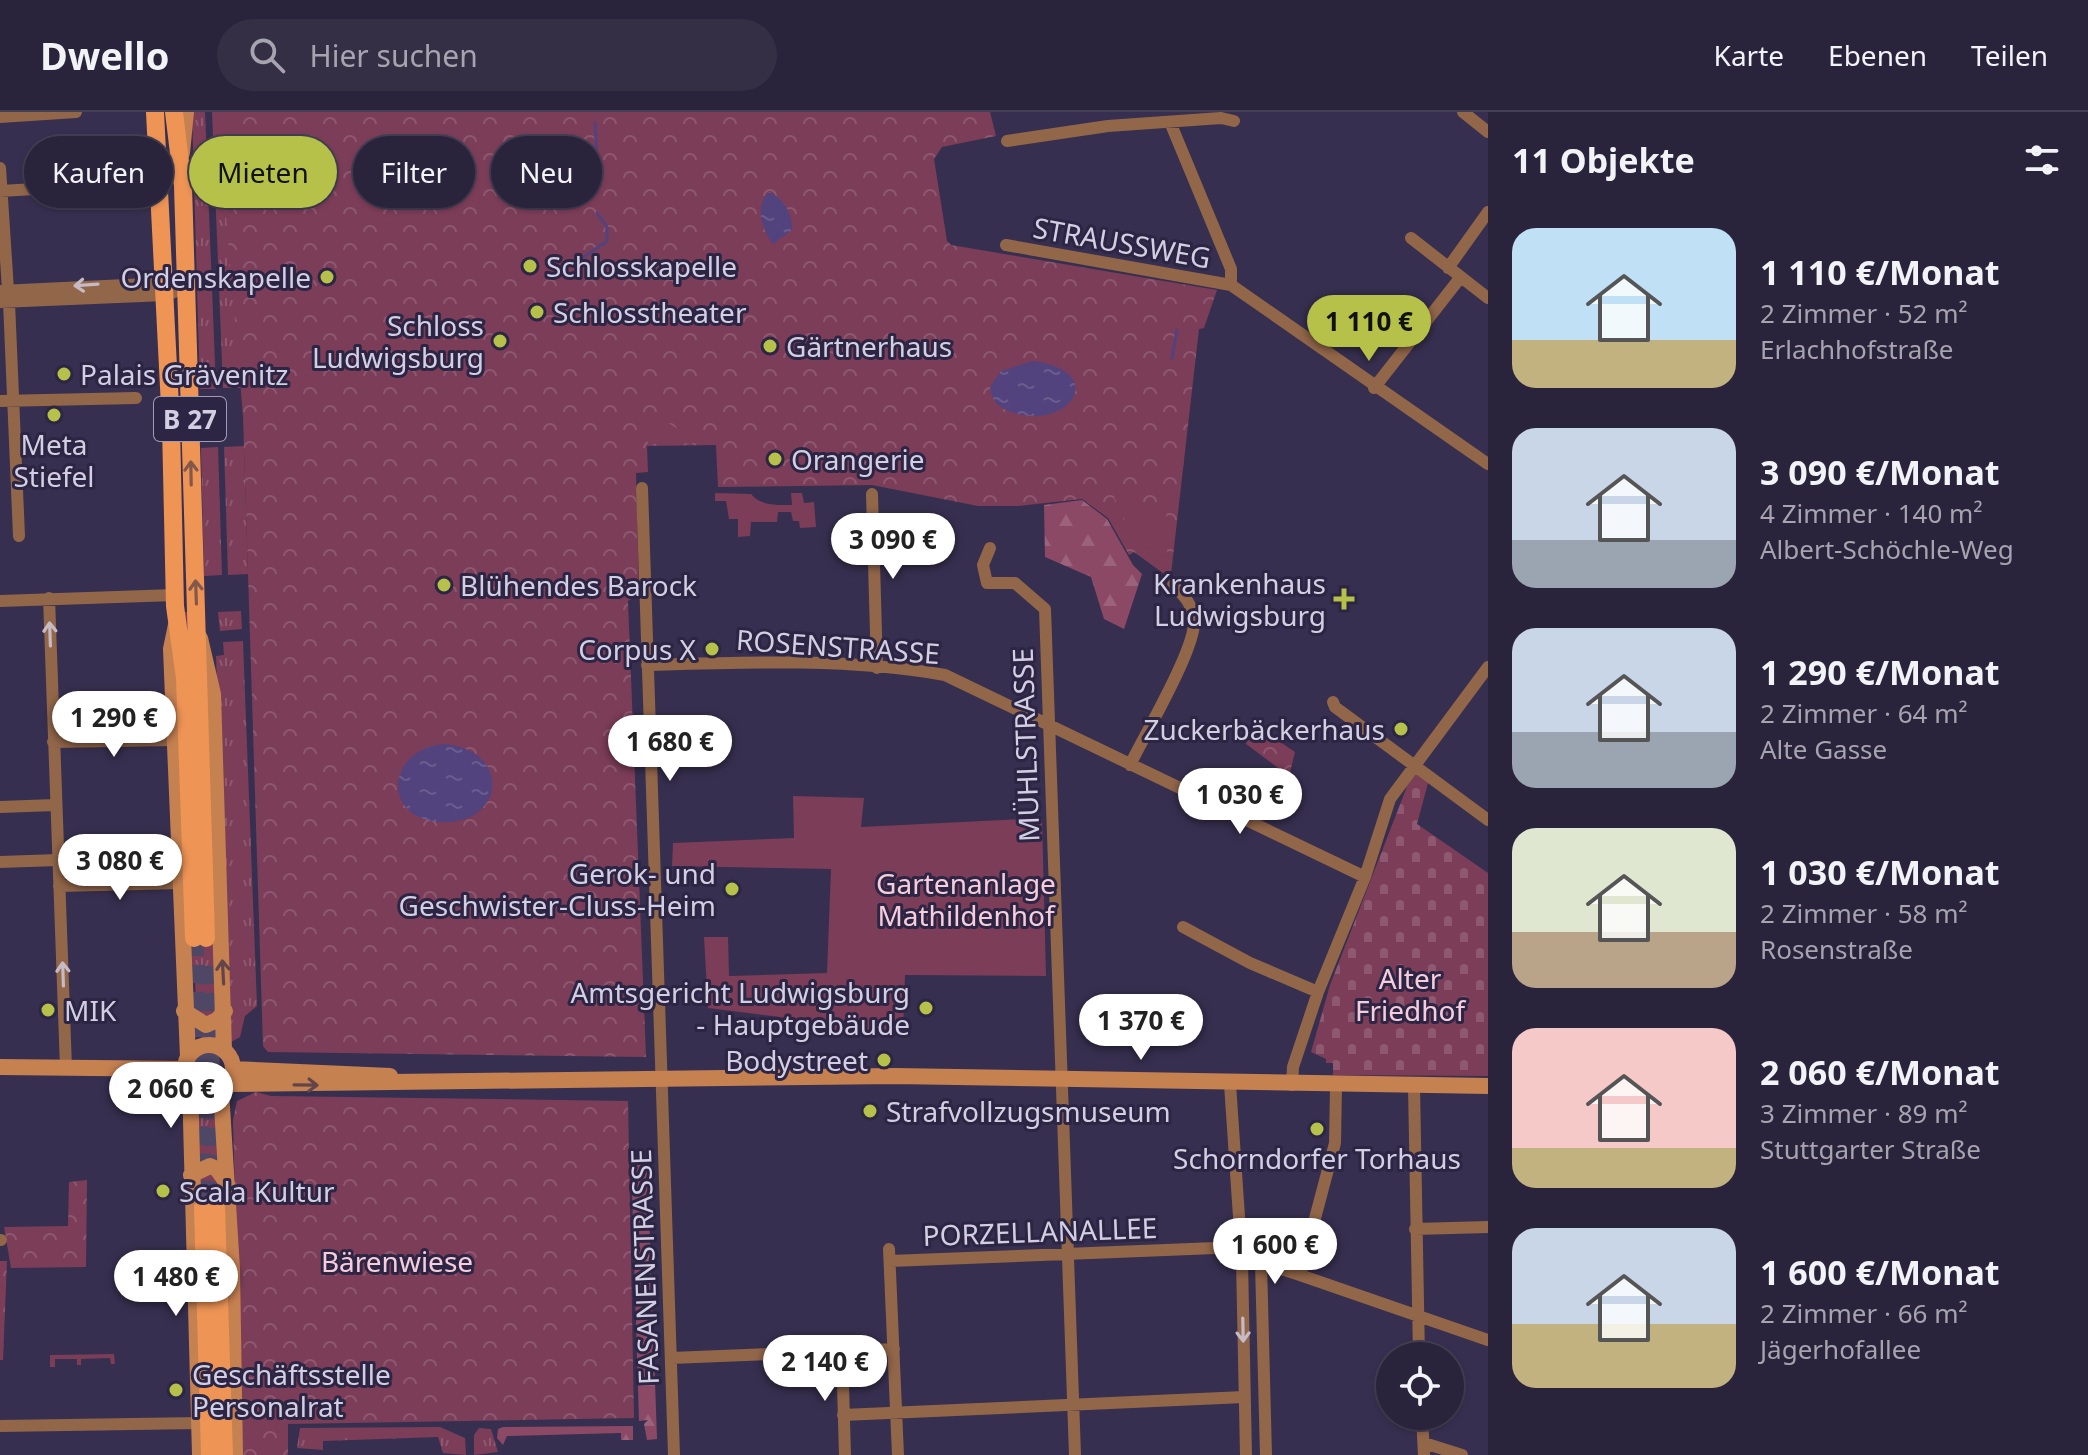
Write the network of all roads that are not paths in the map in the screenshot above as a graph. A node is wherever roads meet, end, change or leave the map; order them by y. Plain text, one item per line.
1 (76, 112) edge
2 (155, 112) edge
3 (174, 112) edge
4 (186, 112) edge
5 (1463, 112) edge
6 (0, 117) edge
7 (1234, 121) dead end
8 (1170, 122) junction
9 (1488, 132) edge
10 (1007, 141) dead end
11 (182, 154) junction
12 (0, 168) edge
13 (24, 190) edge
14 (1, 191) edge
15 (1488, 212) edge
16 (1411, 238) dead end
17 (1006, 245) dead end
18 (1448, 268) junction
19 (1460, 278) junction
20 (1231, 285) junction
21 (186, 288) junction
22 (164, 289) junction
23 (4, 296) edge
24 (1488, 298) edge
25 (1374, 388) junction
26 (136, 398) dead end
27 (0, 401) edge
28 (14, 401) junction
29 (1488, 464) edge
30 (642, 488) dead end
31 (872, 494) dead end
32 (19, 536) dead end
33 (990, 548) dead end
34 (1173, 585) dead end
35 (175, 595) junction
36 (49, 598) junction
37 (0, 601) edge
38 (177, 619) junction
39 (198, 632) junction
40 (647, 665) junction
41 (1488, 667) edge
42 (877, 668) junction
43 (1333, 702) dead end
44 (1047, 724) junction
45 (175, 740) junction
46 (53, 742) junction
47 (1130, 765) junction
48 (1412, 765) junction
49 (55, 805) junction
50 (0, 807) edge
51 (1488, 820) edge
52 (58, 860) junction
53 (0, 862) edge
54 (1365, 877) junction
55 (180, 883) junction
56 (59, 886) junction
57 (1183, 927) dead end
58 (1318, 992) junction
59 (184, 1011) junction
60 (225, 1011) junction
61 (224, 1050) junction
62 (0, 1067) edge
63 (66, 1068) junction
64 (188, 1070) junction
65 (663, 1078) junction
66 (1064, 1080) junction
67 (227, 1081) junction
68 (1230, 1084) junction
69 (1292, 1085) junction
70 (1336, 1086) junction
71 (1414, 1086) junction
72 (1488, 1086) edge
73 (191, 1175) junction
74 (227, 1183) junction
75 (1488, 1227) edge
76 (1415, 1229) junction
77 (1067, 1254) junction
78 (1241, 1254) junction
79 (1261, 1263) junction
80 (1300, 1275) junction
81 (1418, 1317) junction
82 (1488, 1340) edge
83 (1419, 1342) edge
84 (894, 1349) junction
85 (842, 1351) junction
86 (671, 1358) junction
87 (1244, 1397) junction
88 (1073, 1404) junction
89 (896, 1412) junction
90 (843, 1415) junction
91 (200, 1423) junction
92 (0, 1426) edge
93 (1424, 1449) edge
94 (200, 1455) edge
95 (210, 1455) edge
96 (224, 1455) edge
97 (235, 1455) edge
98 (674, 1455) edge
99 (845, 1455) edge
100 (898, 1455) edge
101 (1075, 1455) edge
102 (1246, 1455) edge
103 (1266, 1455) edge
104 (1462, 1455) edge

1 - 6 street
2 - 22 main road, B 27
3 - 11 main road, B 27
4 - 11 main road
5 - 9 street
7 - 8 street
8 - 10 street
8 - 20 street
11 - 21 main road, B 27
12 - 14 street
13 - 14 street
14 - 23 street
15 - 18 street
16 - 18 street
17 - 20 street, STRAUSSWEG
18 - 19 street
19 - 24 street
19 - 25 street
20 - 25 street
21 - 22 street
39 -> 21 main road, B 27
22 - 23 street
22 - 35 main road, B 27
23 - 28 street
25 - 29 street
26 - 28 street
27 - 28 street
28 - 32 street
30 - 40 street, FASANENSTRASSE
31 - 42 street
33 - 44 street, MÜHLSTRASSE
34 - 47 street
35 - 36 street
35 - 38 main road, B 27
36 - 37 street
46 -> 36 street
38 - 39 main road, B 27
38 - 45 main road
60 -> 39 main road
40 - 42 street, ROSENSTRASSE
40 - 65 street, FASANENSTRASSE
41 - 48 street
42 - 44 street, ROSENSTRASSE
43 - 48 street
44 - 47 street, ROSENSTRASSE
44 - 66 street, MÜHLSTRASSE
45 - 46 street
45 - 55 main road
46 - 49 street
47 - 54 street, ROSENSTRASSE
48 - 51 street
48 - 54 street
49 - 50 street
49 - 52 street
52 - 53 street
52 - 56 street
54 - 58 street
55 - 56 street
55 - 59 main road
63 -> 56 street
57 - 58 street
58 - 69 street
59 - 60 main road
59 - 64 main road
60 - 61 main road
61 - 64 main road
61 - 67 main road
62 - 63 main road
63 - 64 main road
64 - 67 main road
64 - 73 main road
65 - 66 main road
65 - 67 main road
65 - 86 street, FASANENSTRASSE
66 - 68 main road
66 - 77 street, MÜHLSTRASSE
67 - 74 main road
68 - 69 main road
68 - 78 street
69 - 70 main road
70 - 71 main road
70 - 80 street
71 - 72 main road
71 - 76 street
73 - 74 main road
73 - 91 main road
74 - 97 main road
75 - 76 street
76 - 81 street
77 - 78 street, PORZELLANALLEE
77 - 84 street, PORZELLANALLEE
77 - 88 street, MÜHLSTRASSE
78 - 79 street, PORZELLANALLEE
78 -> 87 street
79 - 80 street, PORZELLANALLEE
79 - 103 street
80 - 81 street, PORZELLANALLEE
81 - 82 street, PORZELLANALLEE
81 - 83 street
84 - 85 street
84 - 89 street
85 - 86 street
85 - 90 street
86 - 98 street, FASANENSTRASSE
87 - 88 street
87 - 102 street
88 - 89 street
88 - 101 street, MÜHLSTRASSE
89 - 90 street
89 - 100 street
90 - 99 street
91 - 92 street
91 - 94 main road
93 - 104 street
95 - 96 main road

